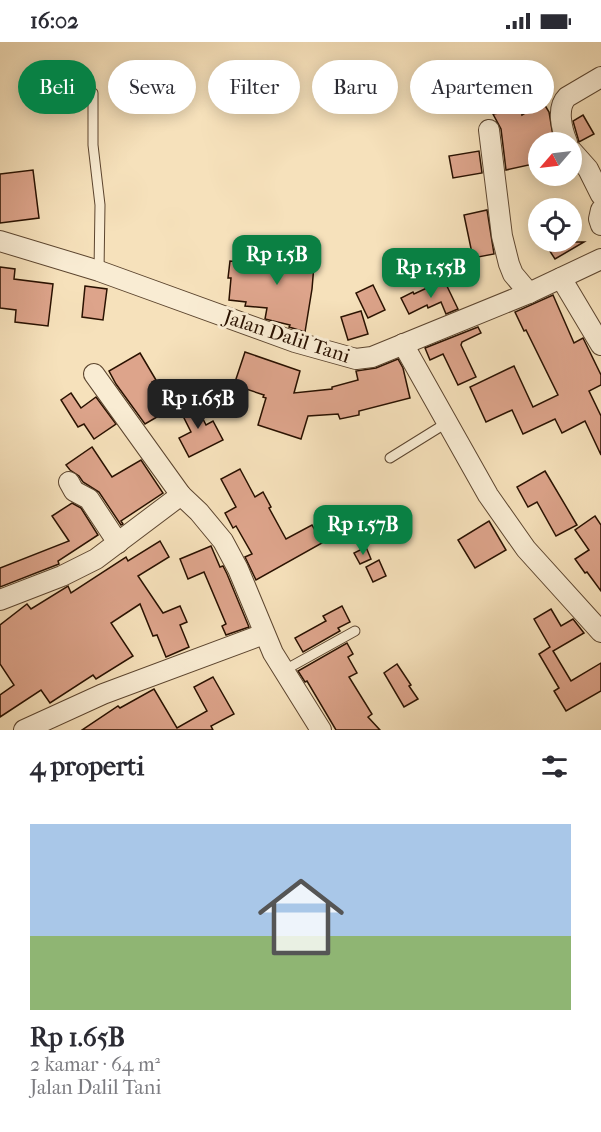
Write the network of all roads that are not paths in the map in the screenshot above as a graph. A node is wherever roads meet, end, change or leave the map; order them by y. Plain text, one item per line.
1 (601, 77) edge
2 (93, 114) edge
3 (489, 130) dead end
4 (564, 132) edge
5 (582, 162) edge
6 (601, 195) edge
7 (601, 210) edge
8 (601, 225) edge
9 (0, 241) edge
10 (601, 259) edge
11 (99, 271) junction
12 (561, 278) junction
13 (529, 294) junction
14 (403, 344) junction
15 (601, 345) edge
16 (94, 374) dead end
17 (448, 422) junction
18 (390, 458) dead end
19 (69, 482) dead end
20 (181, 495) junction
21 (118, 543) junction
22 (0, 600) edge
23 (355, 632) dead end
24 (601, 633) edge
25 (264, 634) junction
26 (283, 671) junction
27 (24, 730) edge
28 (321, 730) edge

1 - 4 street
2 - 11 lane
3 - 13 street
5 - 6 street
7 - 8 street
9 - 11 street, Jalan Dalil Tani
10 - 12 street, Jalan Dalil Tani
11 - 14 street, Jalan Dalil Tani
12 - 13 street, Jalan Dalil Tani
12 - 15 street
13 - 14 street, Jalan Dalil Tani
14 - 17 street
16 - 20 street
17 - 18 lane
17 - 24 street
19 - 21 street
20 - 21 street
20 - 25 street
21 - 22 street
23 - 26 lane
25 - 26 street
25 - 27 street
26 - 28 street

